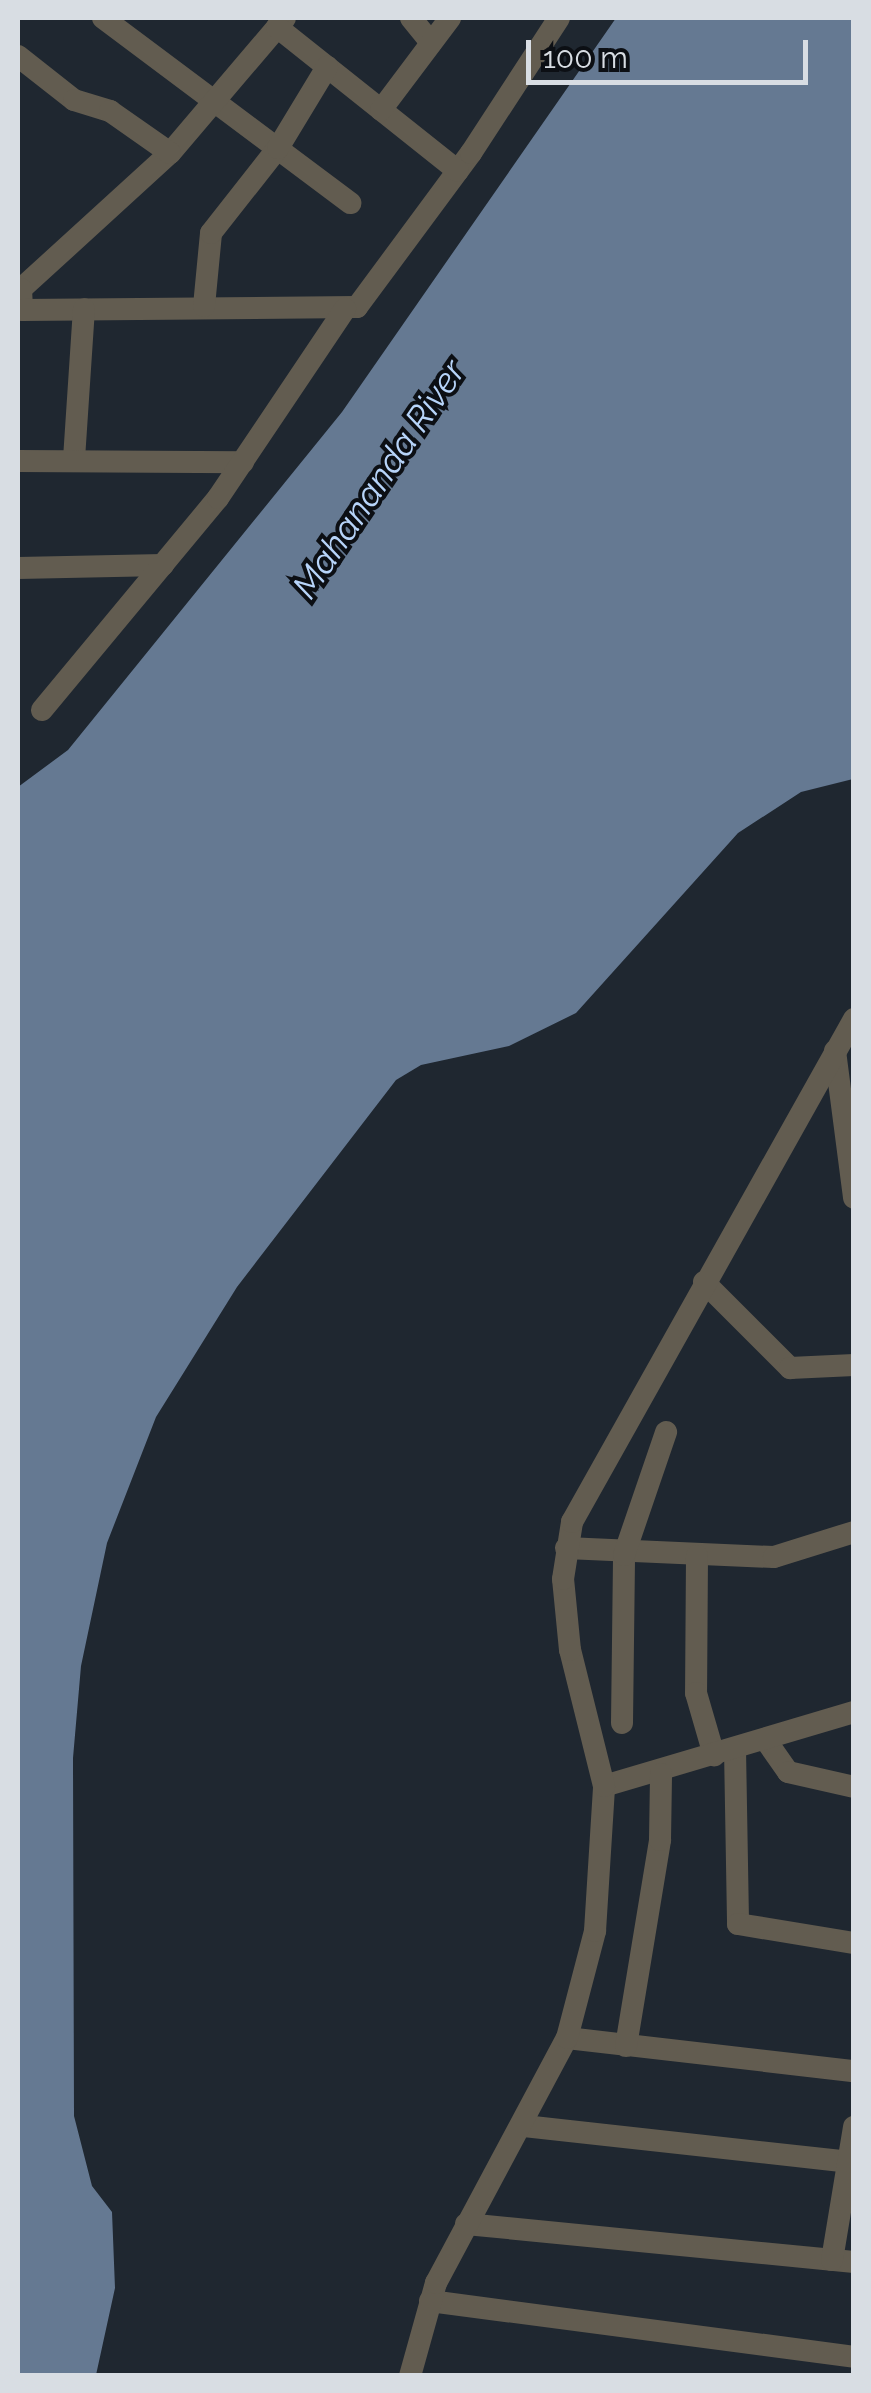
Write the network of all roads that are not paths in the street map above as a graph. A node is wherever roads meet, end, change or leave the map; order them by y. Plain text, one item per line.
1 (103, 18) edge
2 (411, 18) edge
3 (450, 18) edge
4 (559, 18) edge
5 (281, 22) edge
6 (431, 43) junction
7 (18, 56) edge
8 (327, 67) junction
9 (215, 103) junction
10 (382, 110) junction
11 (278, 148) junction
12 (170, 153) junction
13 (458, 171) junction
14 (350, 203) dead end
15 (204, 306) junction
16 (84, 309) junction
17 (345, 310) junction
18 (74, 459) junction
19 (18, 462) edge
20 (243, 462) junction
21 (163, 565) junction
22 (18, 568) edge
23 (42, 710) dead end
24 (854, 1019) edge
25 (834, 1052) junction
26 (854, 1198) edge
27 (704, 1282) junction
28 (854, 1364) edge
29 (666, 1432) dead end
30 (854, 1532) edge
31 (566, 1548) junction
32 (624, 1555) junction
33 (698, 1556) junction
34 (854, 1712) edge
35 (622, 1723) dead end
36 (765, 1739) junction
37 (724, 1752) junction
38 (661, 1774) junction
39 (604, 1786) junction
40 (854, 1787) edge
41 (854, 1942) edge
42 (567, 2038) junction
43 (626, 2046) junction
44 (854, 2071) edge
45 (524, 2126) junction
46 (854, 2127) edge
47 (848, 2162) junction
48 (466, 2224) junction
49 (843, 2261) edge
50 (430, 2301) junction
51 (854, 2357) edge
52 (410, 2376) edge

1 - 9 street
2 - 6 street
3 - 6 street
4 - 13 street
5 - 8 street
5 - 9 street
6 - 10 street
7 - 12 street
8 - 10 street
8 - 11 street
9 - 11 street
9 - 12 street
10 - 13 street
11 - 14 street
11 - 15 street
12 - 16 street
13 - 17 street
15 - 16 street
15 - 17 street
16 - 18 street
17 - 20 street
18 - 19 street
18 - 20 street
20 - 21 street
21 - 22 street
21 - 23 street
24 - 25 street
25 - 26 street
25 - 27 street
27 - 28 street
27 - 31 street
29 - 32 street
30 - 33 street
31 - 32 street
31 - 39 street
32 - 33 street
32 - 35 street
33 - 37 street
34 - 36 street
36 - 37 street
36 - 40 street
37 - 38 street
37 - 41 street
38 - 39 street
38 - 43 street
39 - 42 street
42 - 43 street
42 - 45 street
43 - 44 street
45 - 47 street
45 - 48 street
46 - 47 street
47 - 49 street
48 - 49 street
48 - 50 street
50 - 51 street
50 - 52 street

